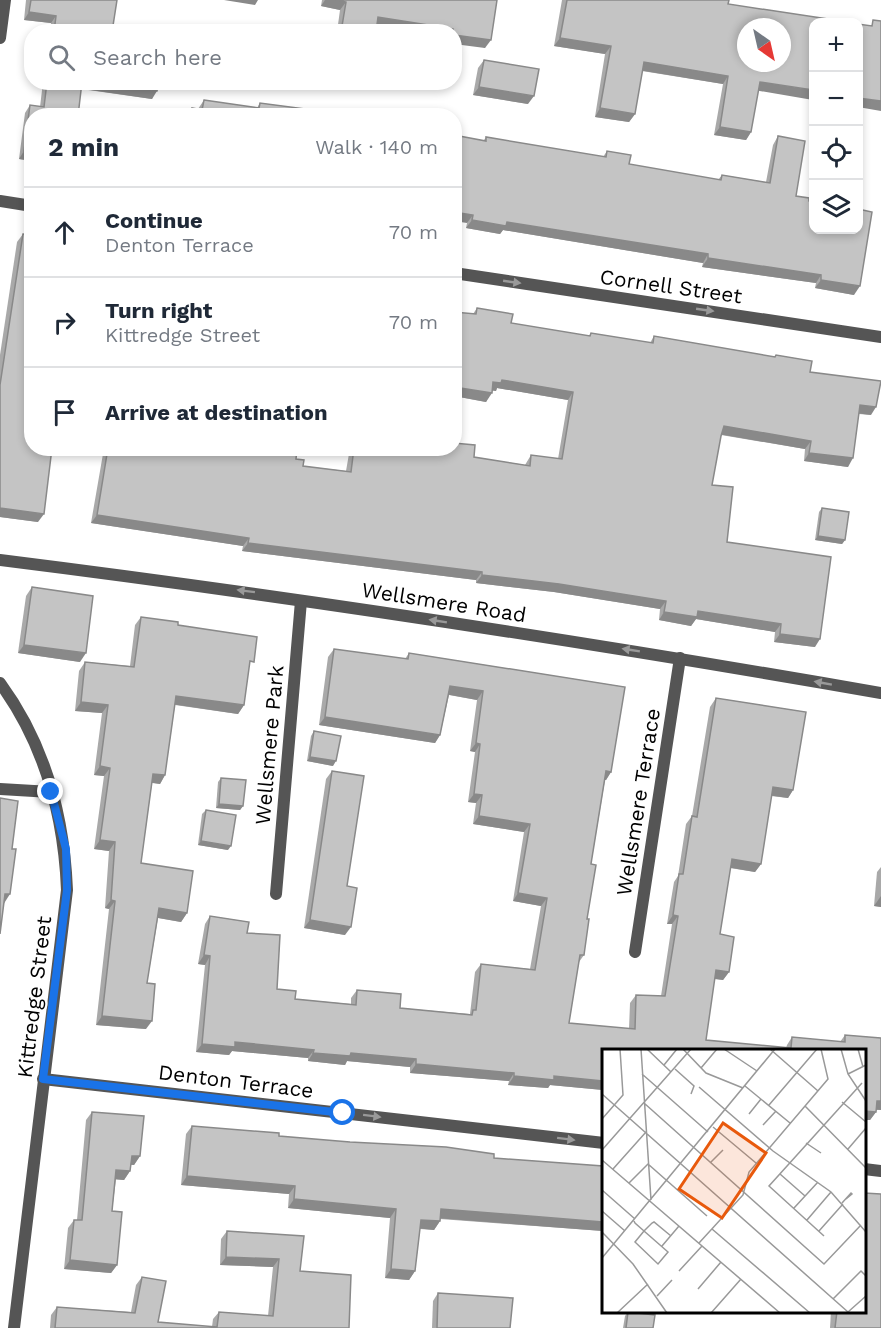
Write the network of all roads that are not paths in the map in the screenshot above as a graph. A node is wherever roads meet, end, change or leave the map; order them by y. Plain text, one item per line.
1 (5, 0) edge
2 (0, 38) edge
3 (0, 201) edge
4 (24, 205) edge
5 (462, 274) edge
6 (881, 337) edge
7 (0, 560) edge
8 (301, 601) junction
9 (680, 658) junction
10 (0, 683) edge
11 (881, 693) edge
12 (0, 789) edge
13 (51, 792) junction
14 (276, 894) dead end
15 (635, 952) dead end
16 (43, 1079) junction
17 (602, 1143) edge
18 (866, 1169) edge
19 (881, 1171) edge
20 (14, 1328) edge

1 - 2 street
3 - 4 street
5 -> 6 street, Cornell Street
8 -> 7 street, Wellsmere Road
9 -> 8 street, Wellsmere Road
8 - 14 street, Wellsmere Park
11 -> 9 street, Wellsmere Road
9 - 15 street, Wellsmere Terrace
10 - 13 street, Kittredge Street
12 - 13 street
13 - 16 street, Kittredge Street
16 -> 17 street, Denton Terrace
16 - 20 street, Kittredge Street
18 - 19 street

